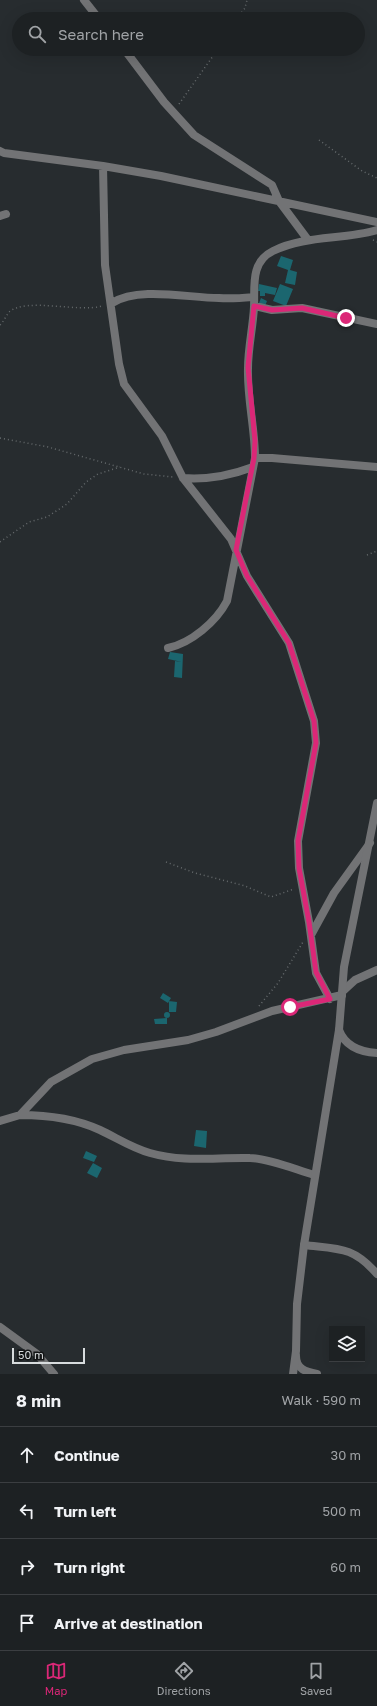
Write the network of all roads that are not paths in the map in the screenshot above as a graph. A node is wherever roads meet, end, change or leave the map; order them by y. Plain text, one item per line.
1 (84, 0) edge
2 (93, 12) edge
3 (129, 56) edge
4 (1, 153) edge
5 (103, 166) junction
6 (279, 201) junction
7 (377, 222) edge
8 (377, 230) edge
9 (308, 240) junction
10 (254, 297) junction
11 (112, 303) junction
12 (254, 306) junction
13 (377, 324) edge
14 (254, 458) junction
15 (253, 467) junction
16 (377, 467) edge
17 (183, 478) junction
18 (236, 550) junction
19 (168, 648) dead end
20 (377, 803) edge
21 (370, 842) junction
22 (311, 935) junction
23 (377, 970) edge
24 (343, 993) junction
25 (330, 999) junction
26 (339, 1030) junction
27 (377, 1053) edge
28 (20, 1115) junction
29 (0, 1121) edge
30 (315, 1175) junction
31 (304, 1245) junction
32 (377, 1274) edge
33 (0, 1327) edge
34 (296, 1351) junction
35 (54, 1374) edge
36 (293, 1374) edge
37 (317, 1374) edge

1 - 2 street
3 - 6 street
4 - 5 street
5 - 6 street
5 - 11 street
6 - 7 street
6 - 9 street
8 - 9 street
9 - 10 street
10 - 11 street
10 - 12 street
11 - 17 street
12 - 13 street
12 - 14 street
14 - 15 street
14 - 16 street
15 - 17 street
15 - 18 street
17 - 18 street
18 - 19 street
18 - 22 street
20 - 21 street
21 - 22 street
21 - 24 street
22 - 25 street
23 - 24 street
24 - 25 street
24 - 26 street
25 - 28 street
26 - 27 street
26 - 30 street
28 - 29 street
28 - 30 street
30 - 31 street
31 - 32 street
31 - 34 street
33 - 35 street
34 - 36 street
34 - 37 street

